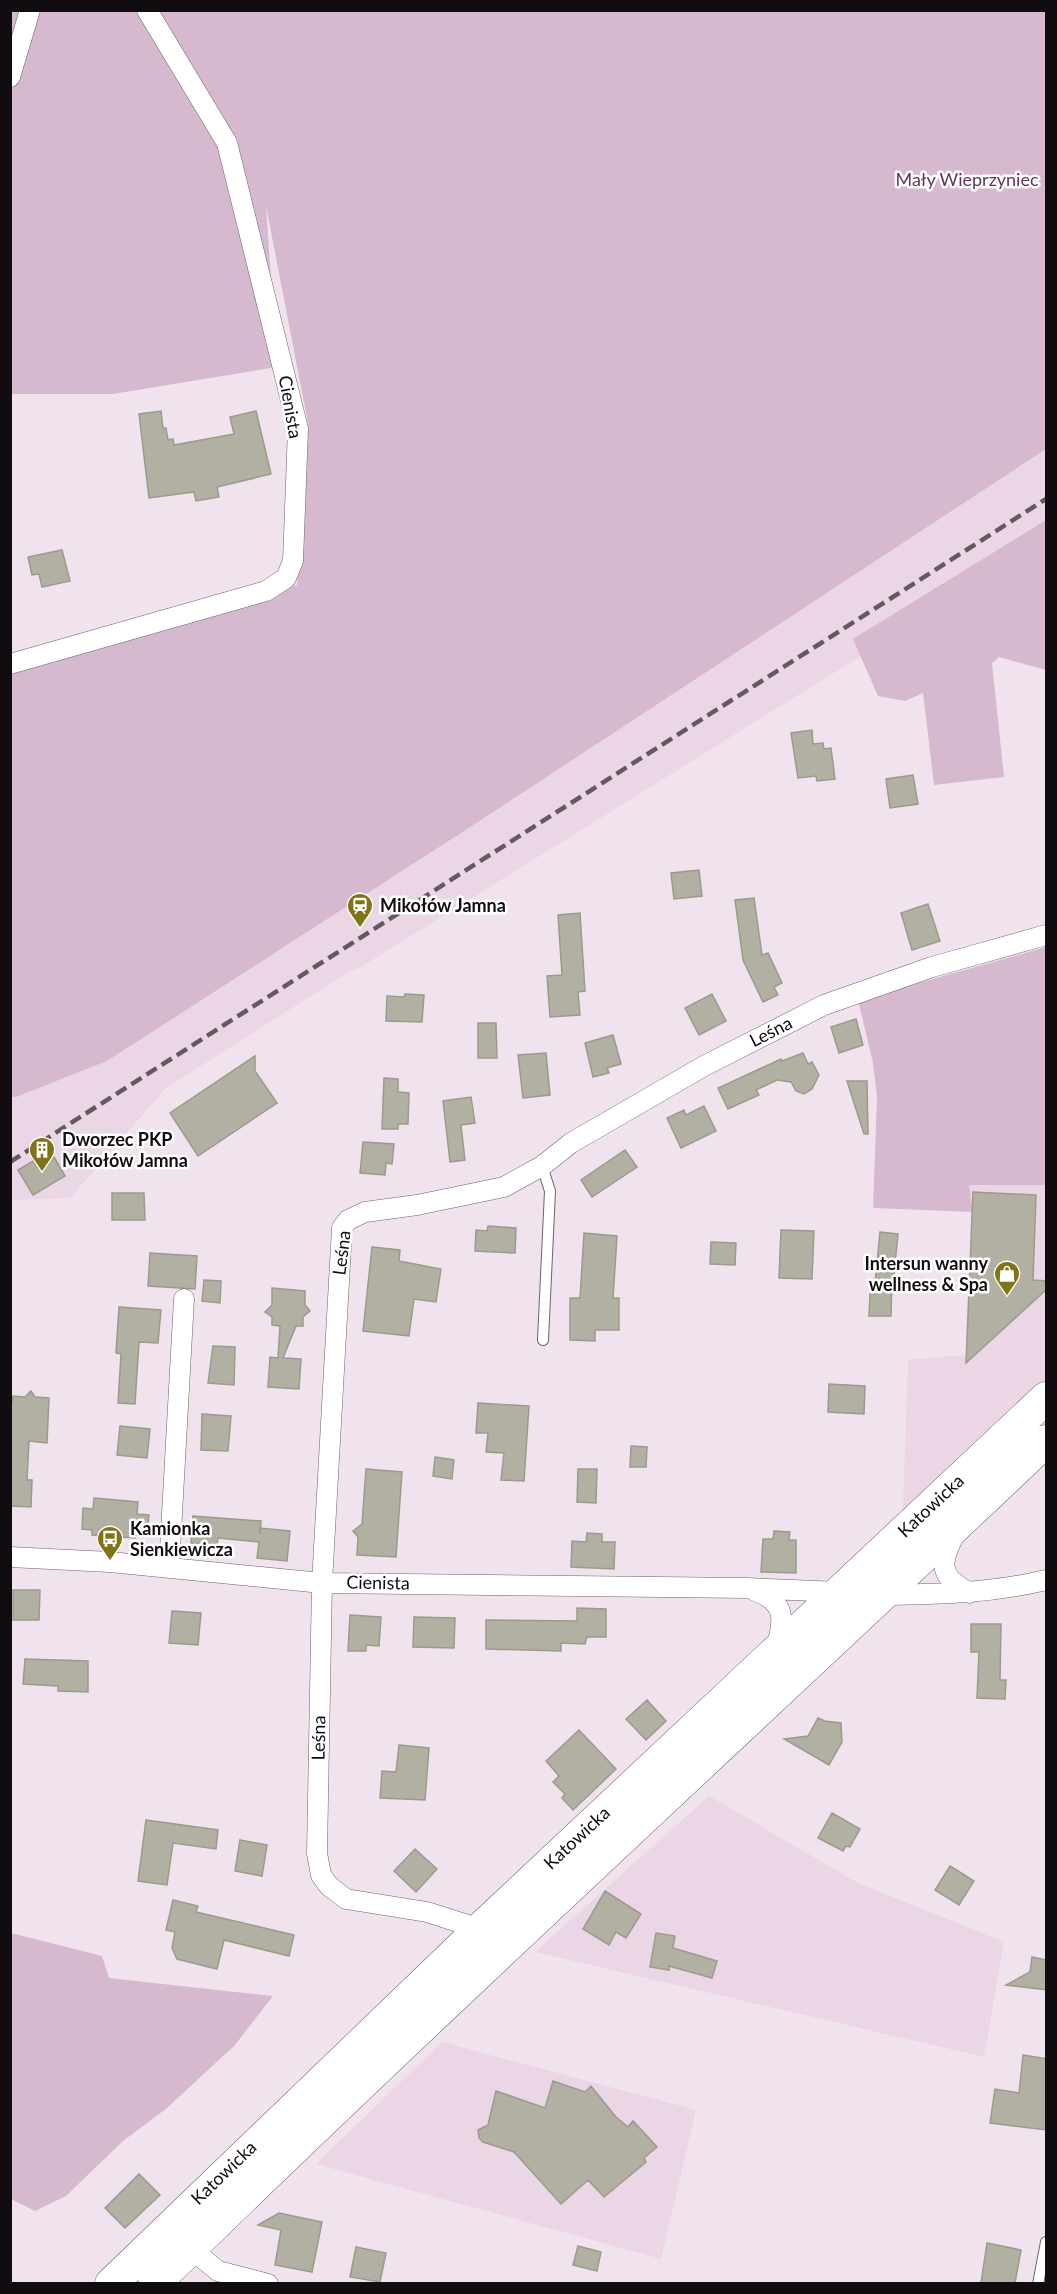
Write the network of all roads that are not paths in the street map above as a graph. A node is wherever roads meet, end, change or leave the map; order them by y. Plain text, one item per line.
1 (30, 10) edge
2 (147, 10) edge
3 (10, 76) edge
4 (10, 664) edge
5 (1047, 935) edge
6 (542, 1166) junction
7 (184, 1299) dead end
8 (543, 1340) dead end
9 (1047, 1398) edge
10 (1047, 1442) edge
11 (962, 1521) junction
12 (10, 1557) edge
13 (169, 1568) junction
14 (1047, 1580) edge
15 (322, 1582) junction
16 (747, 1588) junction
17 (840, 1592) junction
18 (970, 1593) junction
19 (886, 1595) junction
20 (774, 1655) junction
21 (480, 1929) junction
22 (1047, 2242) edge
23 (190, 2248) junction
24 (111, 2283) edge
25 (154, 2283) edge
26 (268, 2283) edge
27 (1038, 2283) edge

1 - 3 street
2 - 4 street, Cienista
5 - 6 street, Leśna
6 - 8 lane
6 - 15 street, Leśna
7 - 13 street
9 - 17 main road, Katowicka
10 - 11 main road, Katowicka
11 - 18 street
11 - 19 main road, Katowicka
12 - 13 street, Cienista
13 - 15 street, Cienista
14 - 18 street
15 - 16 street, Cienista
15 - 21 street, Leśna
16 - 17 street, Cienista
16 - 20 street
17 - 20 main road, Katowicka
18 - 19 street
19 - 23 main road, Katowicka
20 - 21 main road, Katowicka
21 - 24 main road, Katowicka
22 - 27 lane
23 - 25 main road, Katowicka
23 - 26 street

